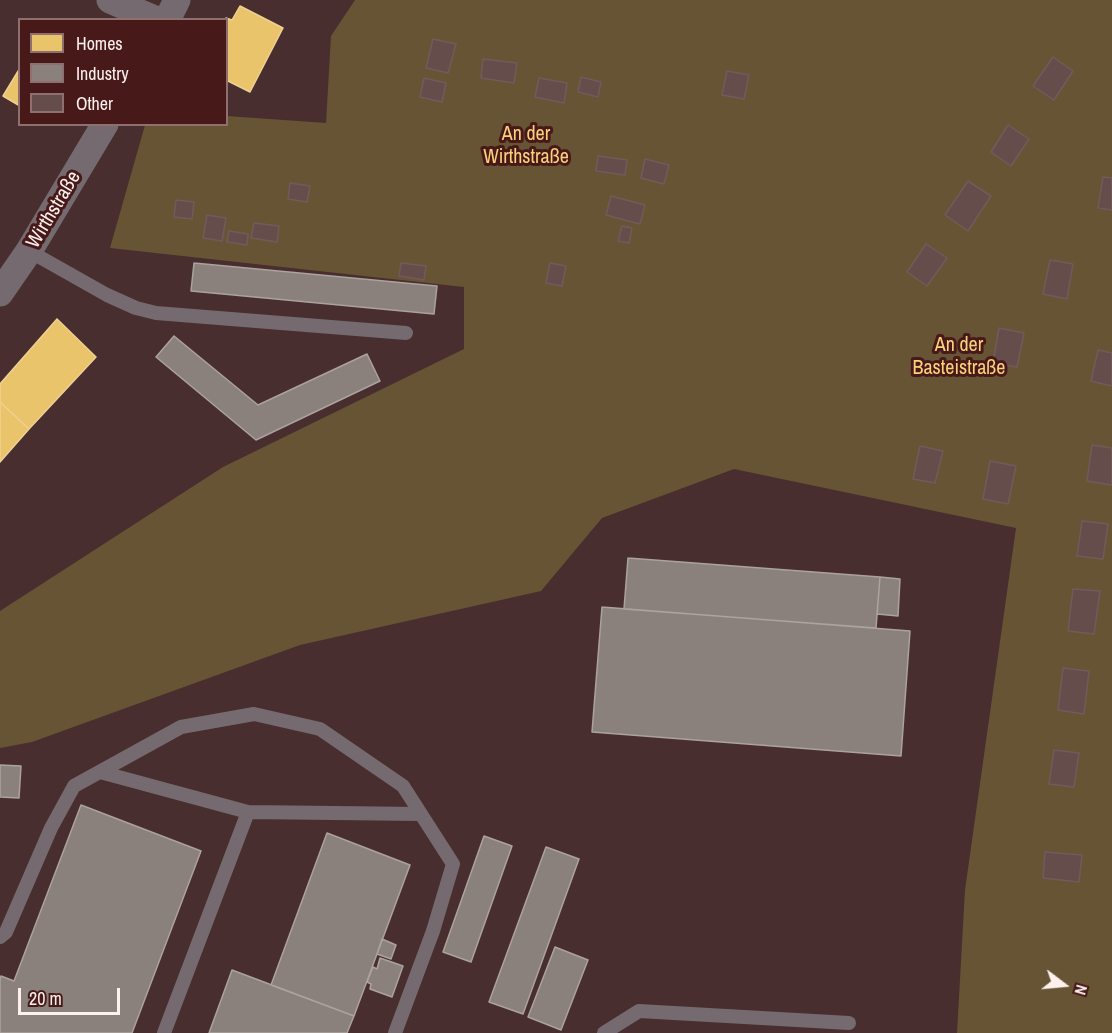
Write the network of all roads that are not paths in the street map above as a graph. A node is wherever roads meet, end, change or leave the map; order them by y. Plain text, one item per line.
1 (110, 0) edge
2 (177, 0) edge
3 (152, 18) edge
4 (168, 18) edge
5 (104, 126) edge
6 (29, 251) junction
7 (2, 287) edge
8 (406, 333) dead end
9 (100, 772) junction
10 (248, 812) junction
11 (420, 814) junction
12 (0, 937) edge
13 (849, 1023) dead end
14 (164, 1033) edge
15 (395, 1033) edge
16 (604, 1033) edge

1 - 3 street
2 - 4 street
5 - 6 street, Wirthstraße
6 - 7 street, Wirthstraße
6 - 8 lane
9 - 10 lane
9 - 11 lane
9 - 12 lane
10 - 11 lane
10 - 14 lane
11 - 15 lane
13 - 16 lane

